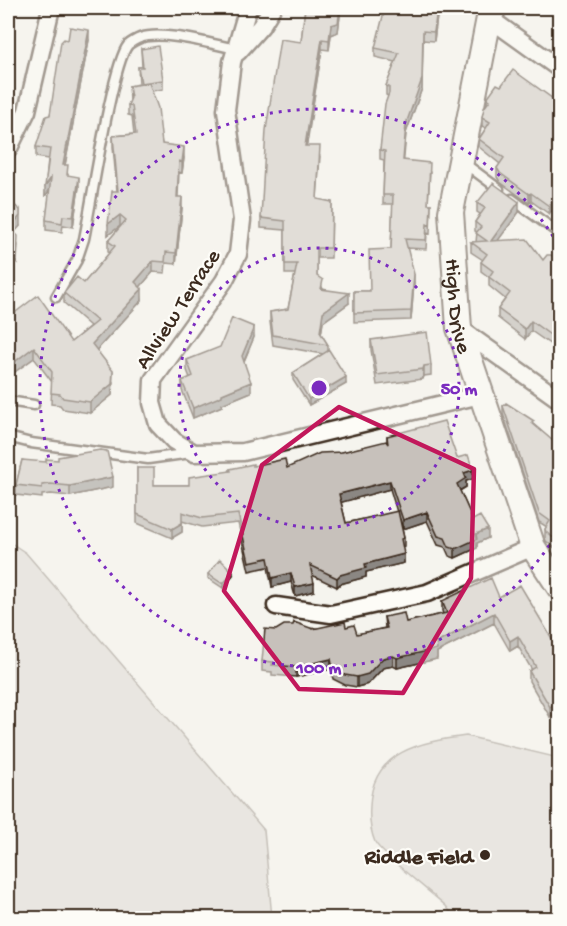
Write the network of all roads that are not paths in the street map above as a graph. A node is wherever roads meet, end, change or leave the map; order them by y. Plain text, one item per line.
1 (51, 8) edge
2 (248, 8) edge
3 (272, 8) edge
4 (492, 13) edge
5 (235, 53) junction
6 (560, 69) edge
7 (8, 150) edge
8 (461, 161) junction
9 (560, 234) edge
10 (56, 297) dead end
11 (459, 328) junction
12 (480, 395) junction
13 (560, 400) edge
14 (8, 401) edge
15 (34, 405) dead end
16 (8, 437) edge
17 (194, 453) junction
18 (533, 546) junction
19 (560, 588) edge
20 (276, 606) dead end

1 - 7 street
2 - 5 street, Allview Terrace
3 - 5 street
4 - 6 street
4 - 8 street, High Drive
5 - 10 lane
5 - 17 street, Allview Terrace
8 - 9 lane
8 - 11 street, High Drive
11 - 12 street, High Drive
11 - 13 street
12 - 17 street
12 - 18 street, High Drive
14 - 15 lane
16 - 17 lane
18 - 19 street, High Drive
18 - 20 street

